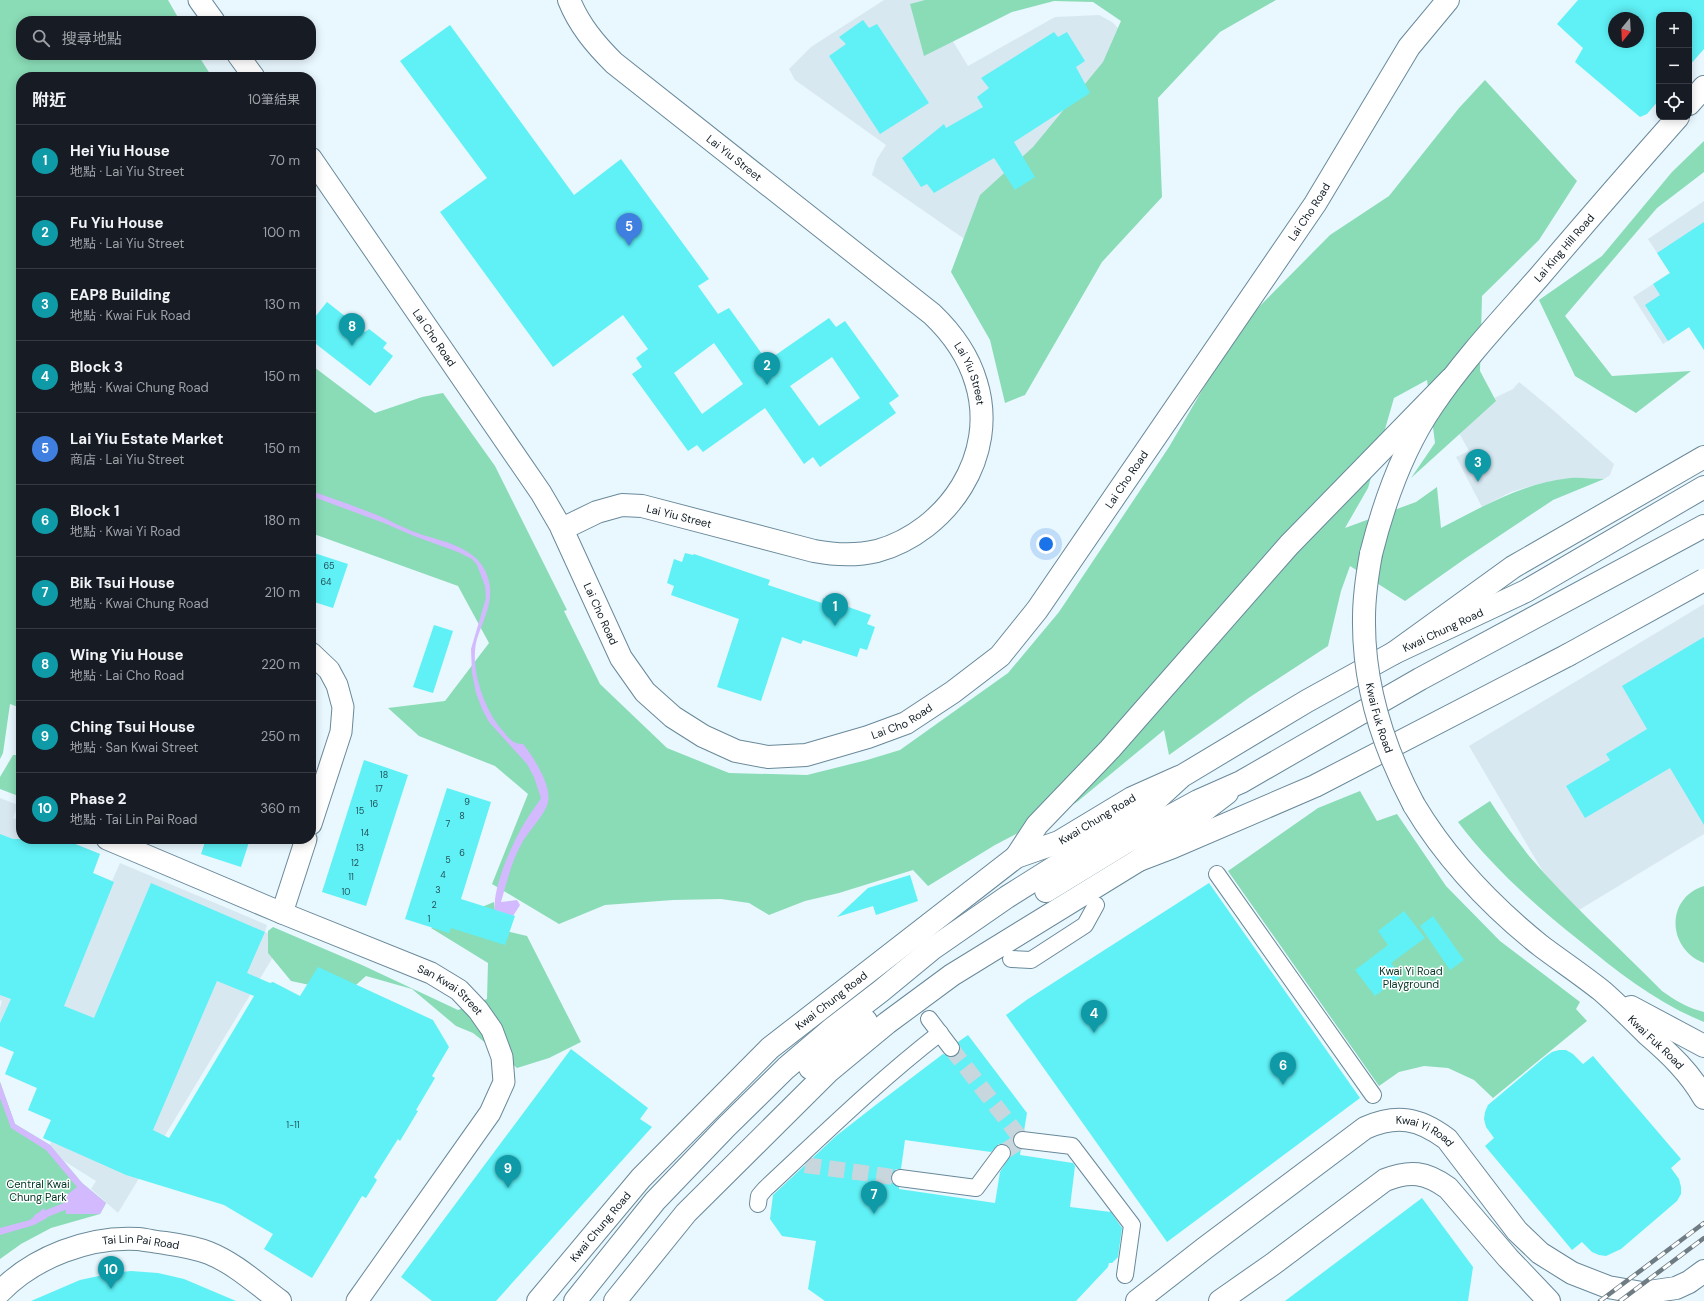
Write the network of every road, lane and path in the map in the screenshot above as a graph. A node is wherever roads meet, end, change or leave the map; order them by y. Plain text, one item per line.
1 (199, 0) edge
2 (569, 0) edge
3 (1448, 0) edge
4 (210, 16) edge
5 (242, 60) edge
6 (250, 72) edge
7 (1704, 87) edge
8 (1692, 101) edge
9 (1675, 120) edge
10 (316, 165) edge
11 (1451, 380) junction
12 (1704, 457) edge
13 (1704, 487) edge
14 (1704, 526) edge
15 (562, 529) junction
16 (1704, 580) edge
17 (1394, 653) junction
18 (316, 658) edge
19 (1182, 776) junction
20 (1241, 782) junction
21 (316, 809) edge
22 (119, 844) edge
23 (304, 844) edge
24 (1016, 857) junction
25 (1139, 860) junction
26 (1217, 874) dead end
27 (1096, 905) dead end
28 (282, 914) junction
29 (1011, 959) dead end
30 (1602, 991) junction
31 (885, 996) junction
32 (929, 1019) dead end
33 (940, 1033) junction
34 (1704, 1046) edge
35 (951, 1048) tunnel mouth
36 (1373, 1095) dead end
37 (1704, 1098) edge
38 (1022, 1140) dead end
39 (1002, 1153) tunnel mouth
40 (900, 1178) tunnel mouth
41 (758, 1204) dead end
42 (1704, 1271) edge
43 (1125, 1275) dead end
44 (0, 1292) edge
45 (280, 1301) edge
46 (357, 1301) edge
47 (538, 1301) edge
48 (575, 1301) edge
49 (592, 1301) edge
50 (615, 1301) edge
51 (1137, 1301) edge
52 (1220, 1301) edge
53 (1549, 1301) edge

1 - 4 street
2 - 15 main road, Lai Yiu Street
3 - 15 main road, Lai Cho Road
5 - 6 street
7 - 8 main road
9 - 11 main road, Lai King Hill Road
10 - 15 street, Lai Cho Road
11 - 24 main road
11 - 30 main road, Kwai Fuk Road, bridge
12 - 17 main road
13 - 17 main road, Kwai Chung Road
14 - 20 main road, Kwai Chung Road
16 - 25 main road, bridge
17 - 19 main road, Kwai Chung Road
18 - 21 street
19 - 24 main road, Kwai Chung Road
19 - 31 main road, Kwai Chung Road
20 - 25 main road, Kwai Chung Road
20 - 31 main road, Kwai Chung Road
22 - 28 street, San Kwai Street
23 - 28 street
24 - 47 main road, Kwai Chung Road
25 - 50 main road, Kwai Chung Road
26 - 36 street
27 - 29 street
28 - 46 street, San Kwai Street
30 - 34 main road, Kwai Fuk Road
30 - 37 main road, Kwai Fuk Road
31 - 48 main road, Kwai Chung Road
31 - 49 main road, Kwai Chung Road
32 - 33 street
33 - 35 street
33 - 41 street
38 - 43 street
39 - 40 street
42 - 51 main road, Kwai Yi Road
44 - 45 main road, Tai Lin Pai Road
52 - 53 main road

